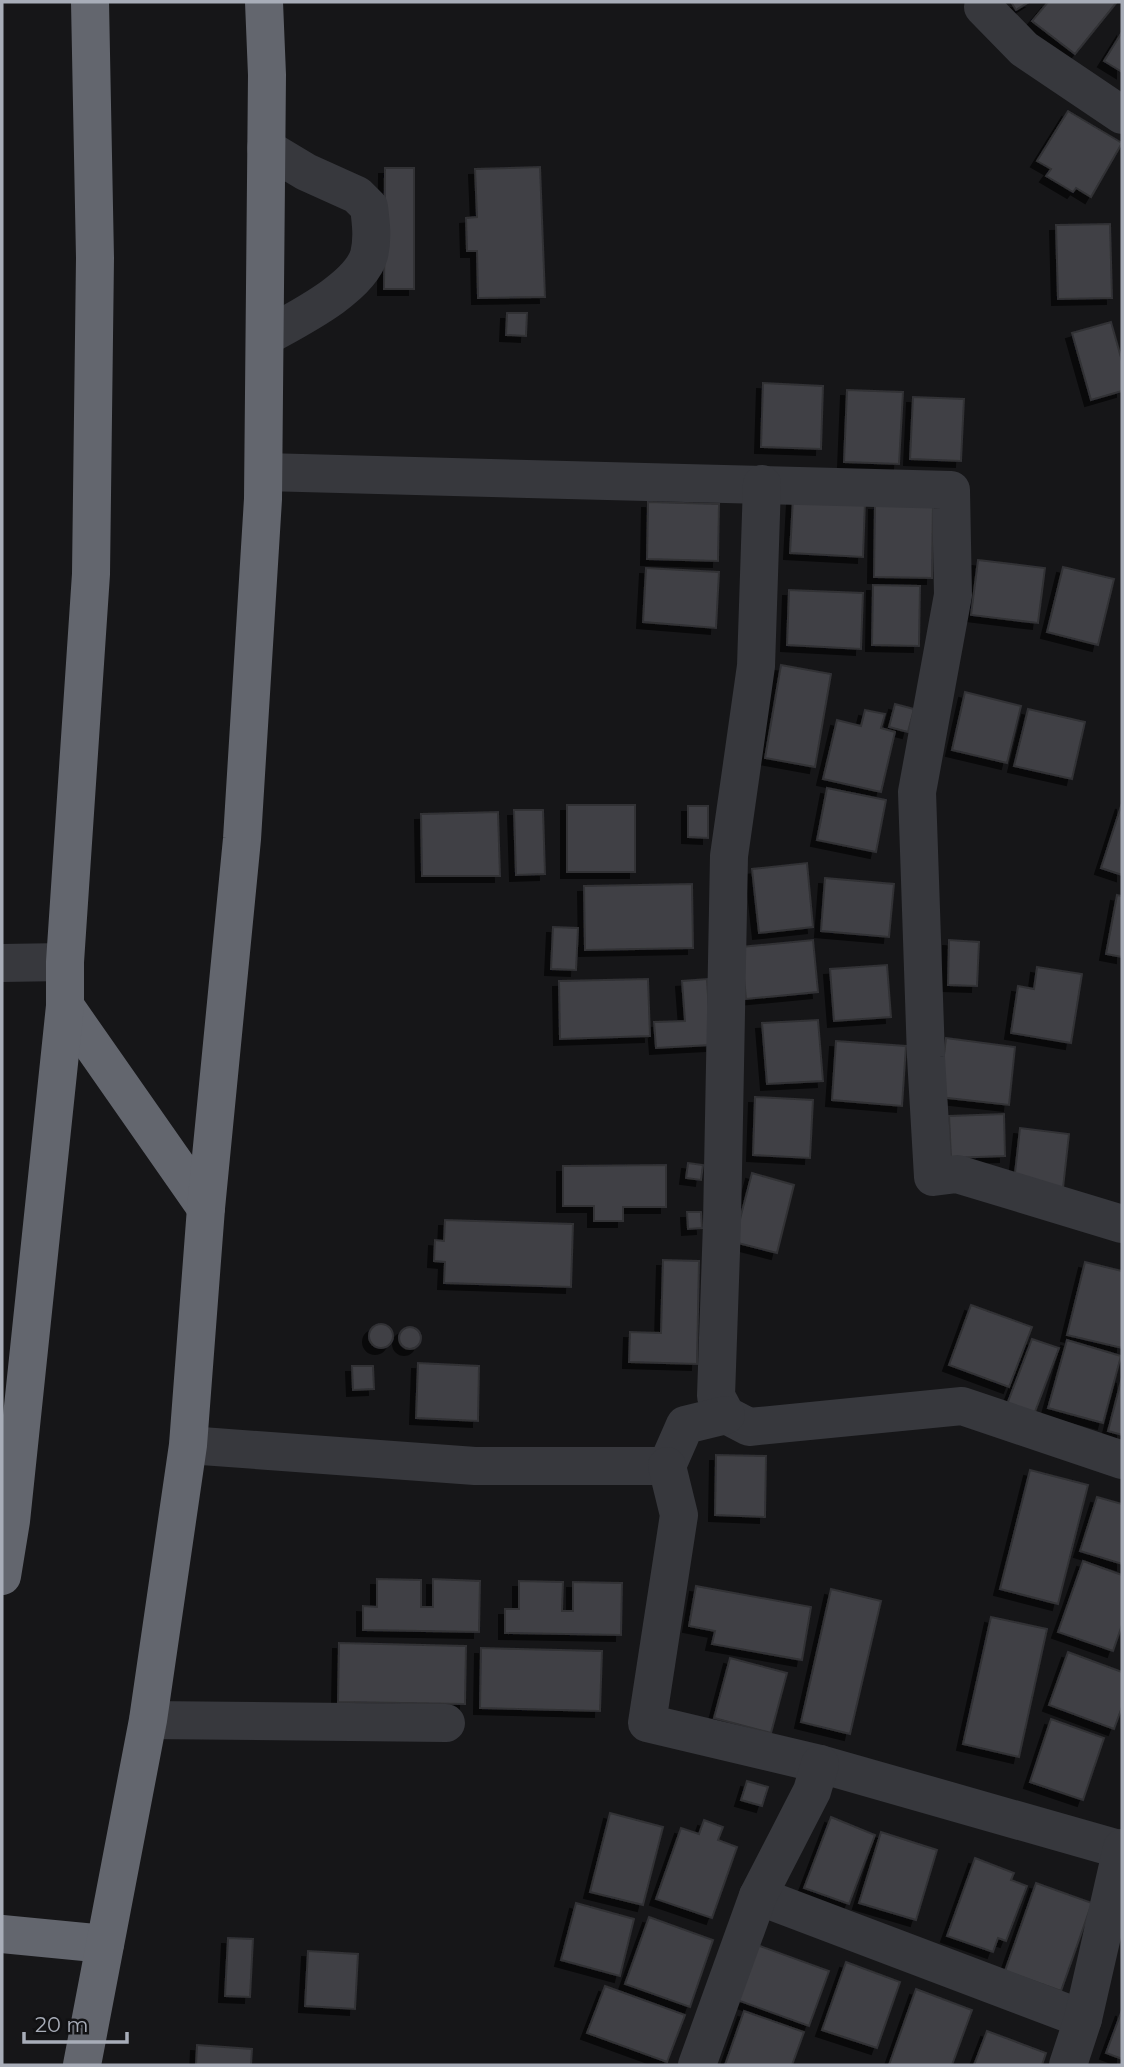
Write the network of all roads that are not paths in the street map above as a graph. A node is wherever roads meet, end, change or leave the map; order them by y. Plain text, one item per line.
1 (90, 2) edge
2 (264, 2) edge
3 (982, 8) dead end
4 (1122, 115) edge
5 (266, 148) junction
6 (265, 337) junction
7 (264, 472) junction
8 (762, 484) junction
9 (2, 962) edge
10 (65, 962) junction
11 (65, 1006) junction
12 (206, 1208) junction
13 (1122, 1224) edge
14 (726, 1415) junction
15 (188, 1445) junction
16 (1122, 1460) edge
17 (667, 1466) junction
18 (2, 1576) edge
19 (148, 1720) junction
20 (446, 1723) dead end
21 (820, 1764) junction
22 (1122, 1849) edge
23 (758, 1896) junction
24 (2, 1934) edge
25 (105, 1944) junction
26 (1083, 2019) junction
27 (82, 2065) edge
28 (697, 2065) edge
29 (1068, 2065) edge

1 - 10 highway
2 - 5 highway
3 - 4 street
5 - 6 highway
5 - 6 street
6 - 7 highway
7 - 8 street
7 - 12 highway
8 - 13 street
8 - 14 street
9 - 10 street
10 - 11 highway
11 - 12 highway
11 - 18 highway
12 - 15 highway
14 - 16 street
14 - 17 street
15 - 17 street
15 - 19 highway
17 - 21 street
19 - 20 street
19 - 25 highway
21 - 22 street
21 - 23 street
22 - 26 street
23 - 26 street
23 - 28 street
24 - 25 highway
25 - 27 highway
26 - 29 street

